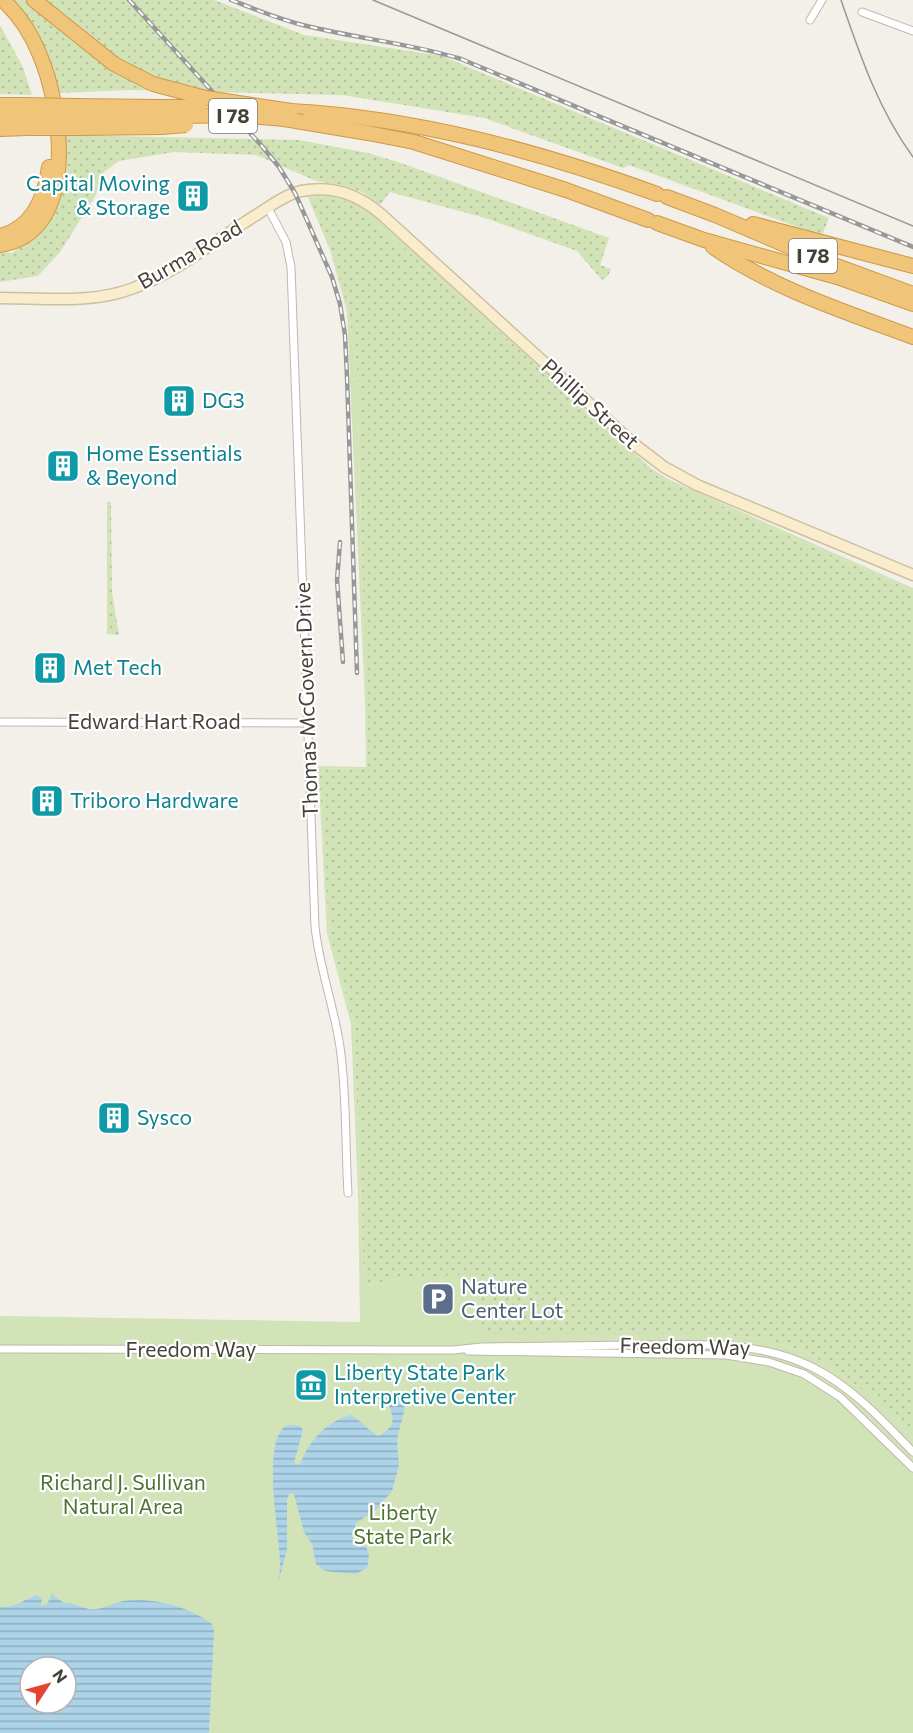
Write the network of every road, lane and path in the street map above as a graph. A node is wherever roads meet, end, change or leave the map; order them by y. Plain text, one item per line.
1 (3, 0) edge
2 (34, 0) edge
3 (822, 0) edge
4 (0, 9) edge
5 (862, 12) dead end
6 (810, 20) dead end
7 (913, 31) edge
8 (0, 105) edge
9 (291, 111) junction
10 (0, 115) edge
11 (26, 116) junction
12 (76, 117) junction
13 (162, 117) junction
14 (0, 129) edge
15 (302, 191) joint
16 (268, 208) junction
17 (715, 214) junction
18 (0, 236) edge
19 (704, 240) junction
20 (0, 245) edge
21 (913, 266) edge
22 (913, 294) edge
23 (0, 298) edge
24 (913, 304) edge
25 (913, 337) edge
26 (913, 575) edge
27 (0, 722) edge
28 (308, 723) junction
29 (348, 1193) dead end
30 (0, 1349) edge
31 (453, 1350) junction
32 (891, 1430) junction
33 (884, 1438) junction
34 (913, 1452) edge
35 (913, 1468) edge

1 - 20 highway
2 - 9 highway, bridge
3 - 6 street
4 - 18 highway
5 - 7 street
8 - 11 highway, I 78
9 - 13 highway, I 78, bridge
9 - 17 highway, I 78
10 - 11 highway, I 78
11 - 12 highway, I 78, bridge
11 - 12 highway, bridge
11 - 14 highway
12 - 13 highway, I 78
12 - 13 highway
13 - 19 highway, I 78, bridge
15 - 16 street, Burma Road
15 - 26 street, Phillip Street
16 - 23 street, Burma Road
16 - 28 street, Thomas McGovern Drive
17 - 21 highway
17 - 22 highway, I 78
19 - 24 highway, I 78
19 - 25 highway
27 - 28 street, Edward Hart Road
28 - 29 street, Thomas McGovern Drive
30 - 31 street, Freedom Way
31 - 32 street, Freedom Way
31 - 33 street, Freedom Way
32 - 33 street
32 - 34 street, Freedom Way
33 - 35 street, Freedom Way

